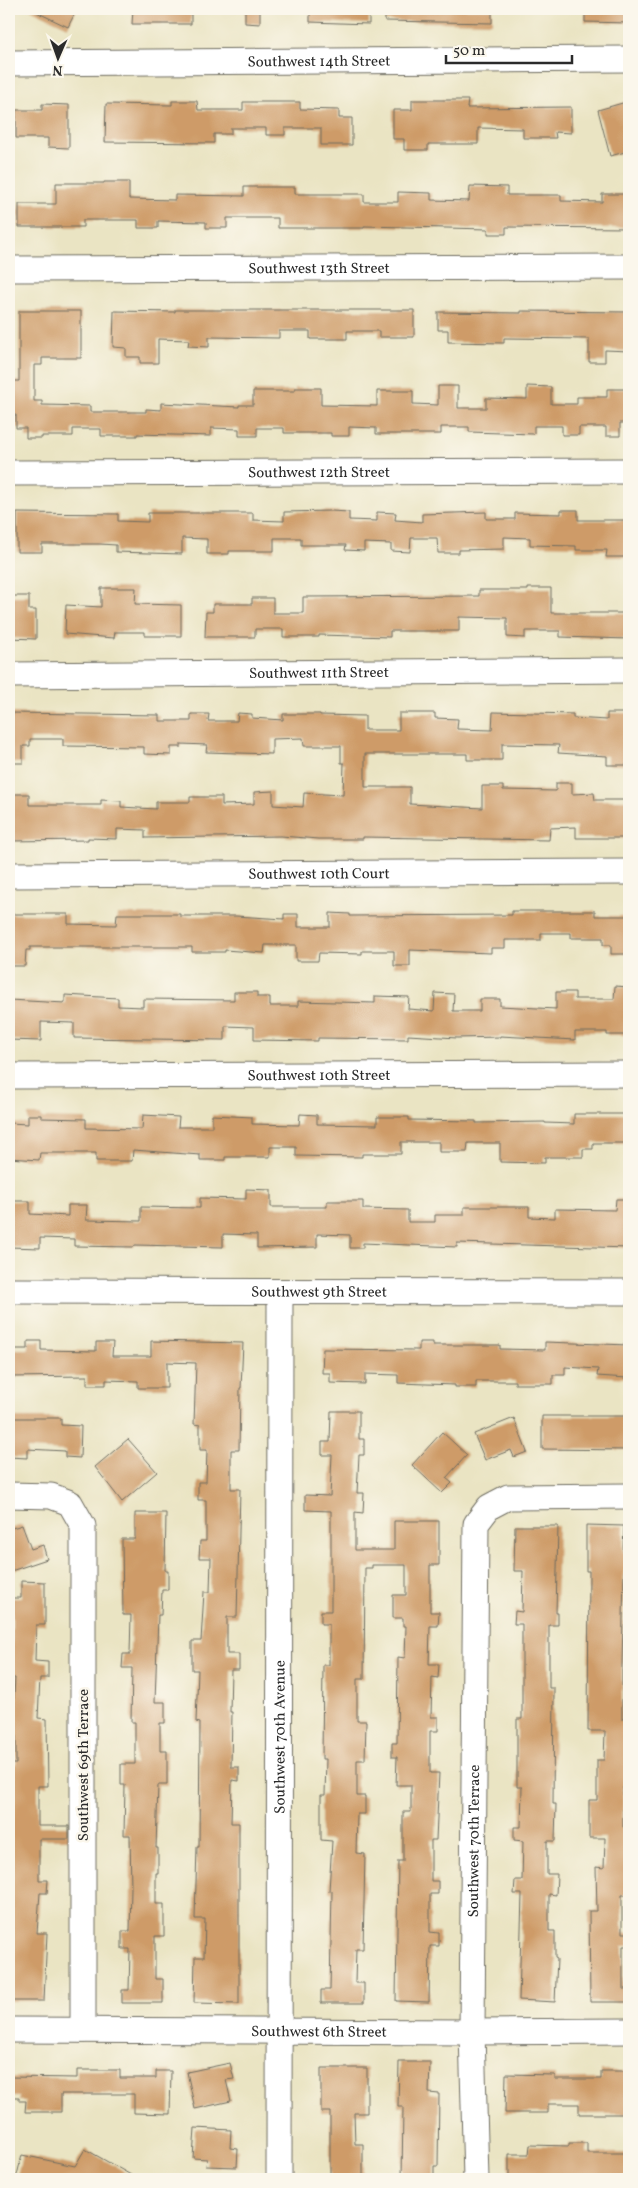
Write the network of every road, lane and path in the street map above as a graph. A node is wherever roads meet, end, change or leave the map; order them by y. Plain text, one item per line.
1 (629, 59) edge
2 (9, 63) edge
3 (629, 267) edge
4 (9, 269) edge
5 (629, 471) edge
6 (9, 473) edge
7 (629, 670) edge
8 (9, 676) edge
9 (629, 872) edge
10 (9, 875) edge
11 (629, 1074) edge
12 (9, 1076) edge
13 (9, 1291) edge
14 (629, 1292) edge
15 (280, 1293) junction
16 (9, 1495) edge
17 (629, 1496) edge
18 (9, 2030) edge
19 (83, 2030) junction
20 (280, 2031) junction
21 (629, 2031) edge
22 (472, 2032) junction
23 (279, 2179) edge
24 (476, 2179) edge

1 - 2 street, Southwest 14th Street
3 - 4 street, Southwest 13th Street
5 - 6 street, Southwest 12th Street
7 - 8 street, Southwest 11th Street
9 - 10 street, Southwest 10th Court
11 - 12 street, Southwest 10th Street
13 - 15 street, Southwest 9th Street
14 - 15 street, Southwest 9th Street
15 - 20 street, Southwest 70th Avenue
16 - 19 street, Southwest 69th Terrace
17 - 22 street, Southwest 70th Terrace
18 - 19 street, Southwest 6th Street
19 - 20 street, Southwest 6th Street
20 - 22 street, Southwest 6th Street
20 - 23 street, Southwest 70th Avenue
21 - 22 street, Southwest 6th Street
22 - 24 street, Southwest 70th Terrace

